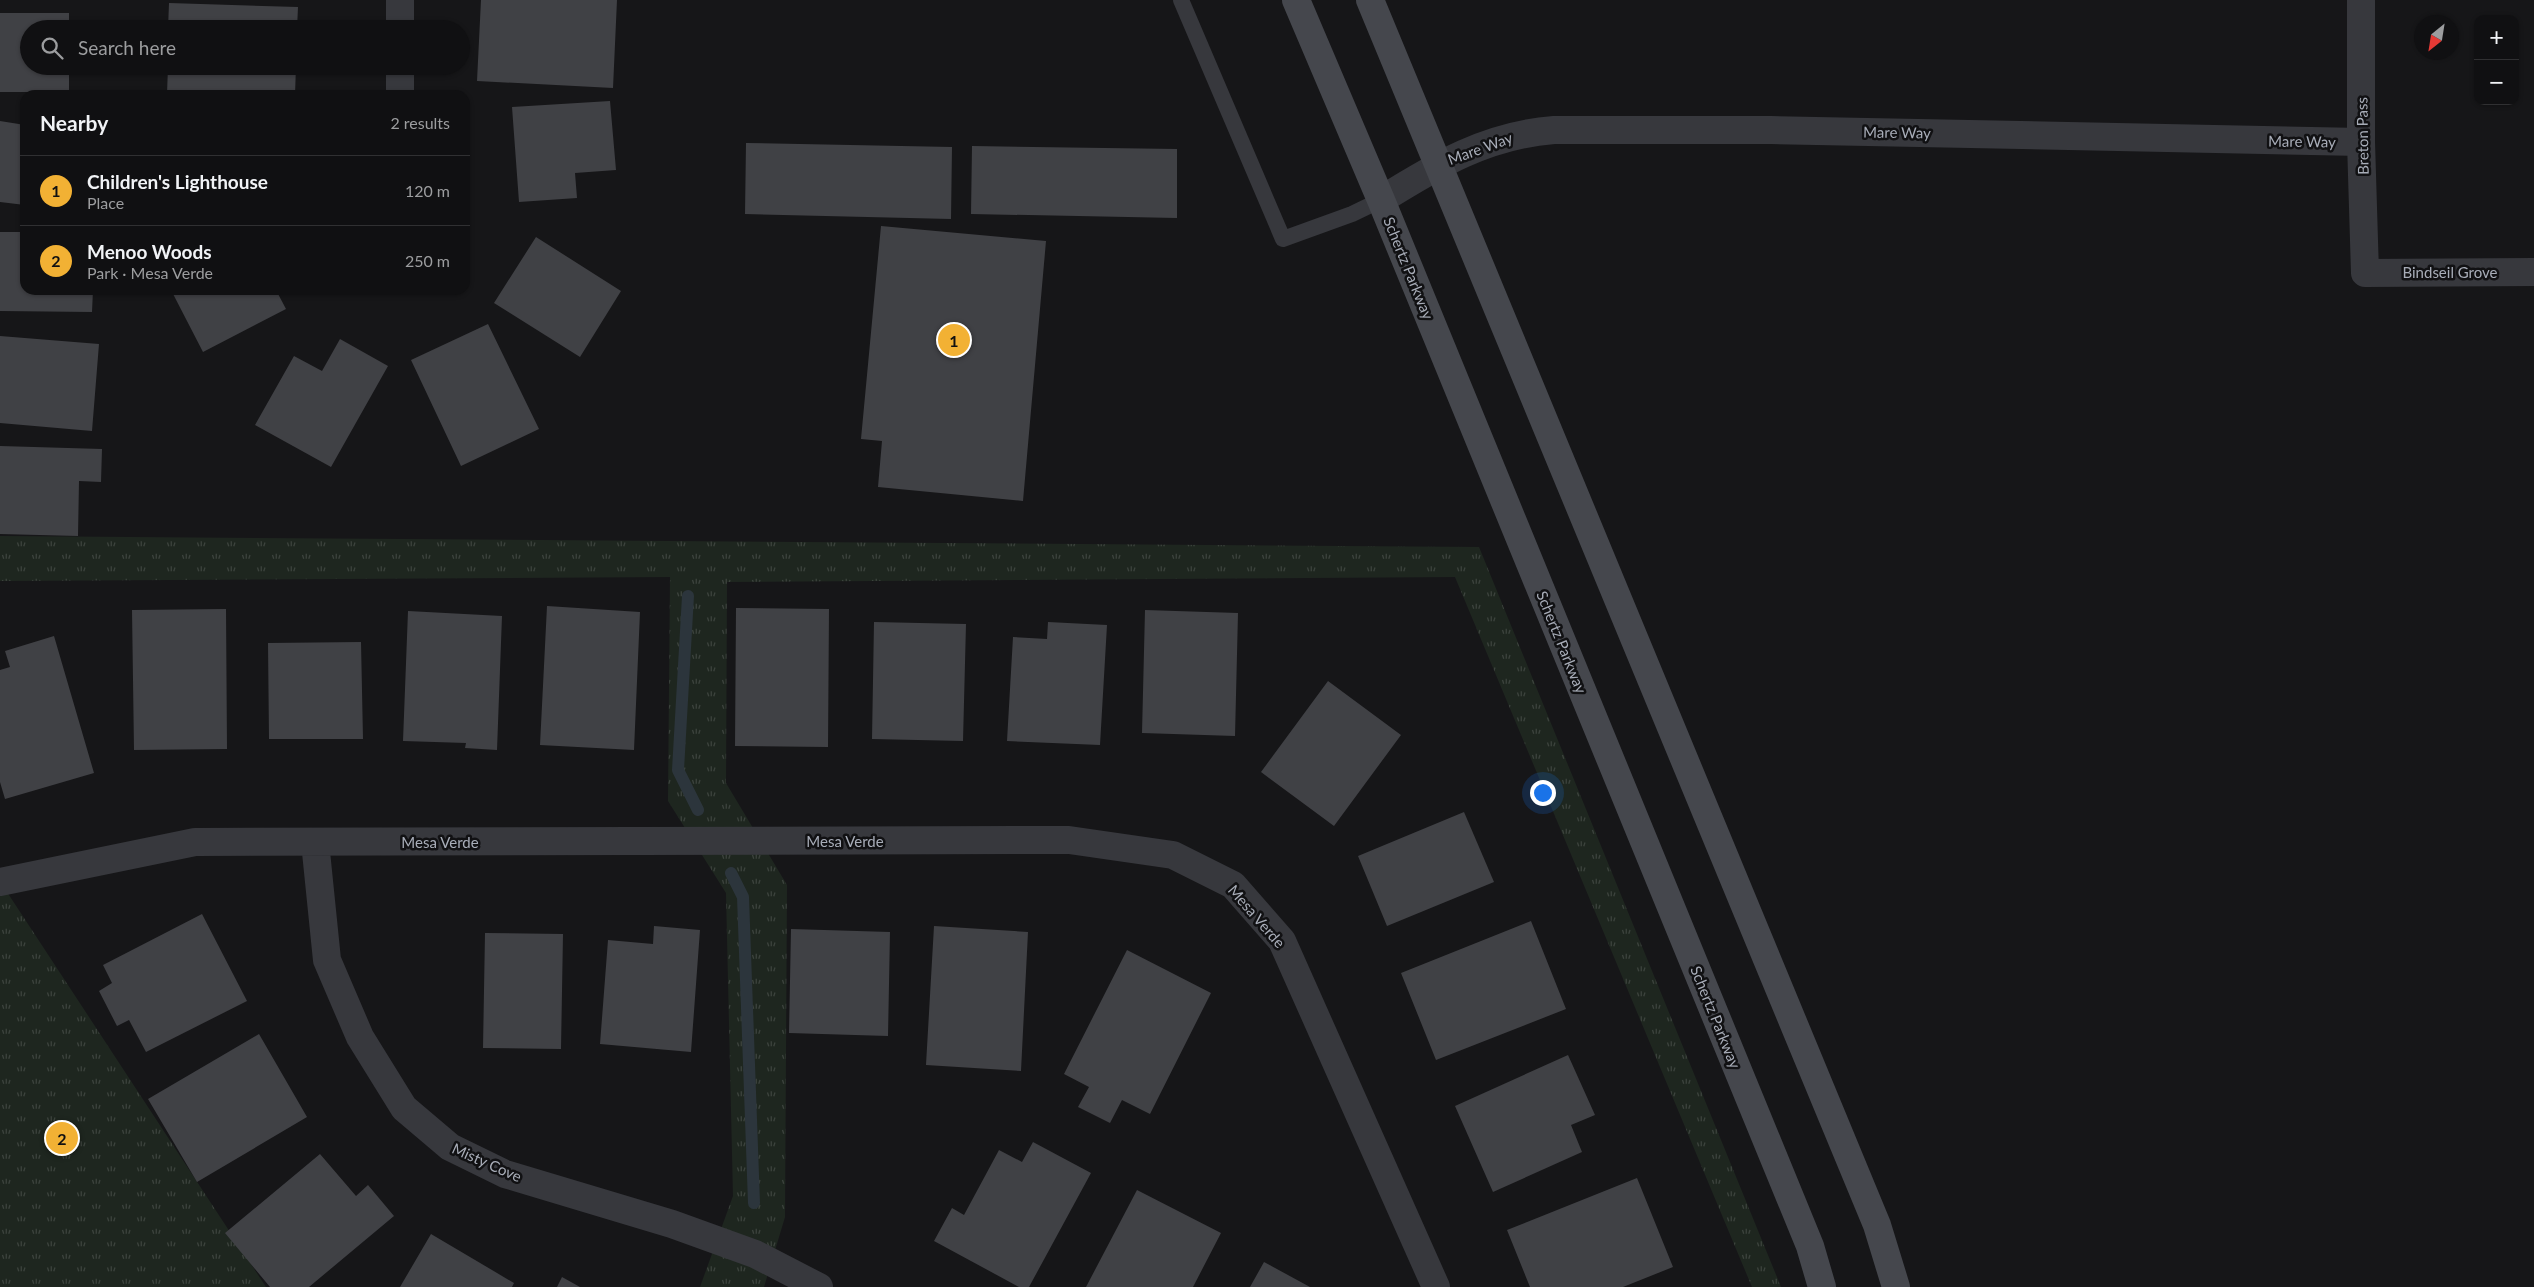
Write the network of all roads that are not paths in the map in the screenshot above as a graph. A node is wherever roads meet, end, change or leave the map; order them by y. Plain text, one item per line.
1 (400, 0) edge
2 (1181, 0) edge
3 (1296, 0) edge
4 (1370, 0) edge
5 (2361, 0) edge
6 (400, 20) edge
7 (400, 75) edge
8 (400, 90) edge
9 (2361, 142) junction
10 (1438, 164) junction
11 (1381, 200) junction
12 (2365, 272) joint
13 (2534, 272) edge
14 (315, 842) junction
15 (0, 882) edge
16 (819, 1287) edge
17 (1436, 1287) edge
18 (1822, 1287) edge
19 (1896, 1287) edge

1 - 6 street
2 - 11 lane
3 - 11 main road, Schertz Parkway
4 - 10 main road
5 - 9 street, Breton Pass
7 - 8 street
9 - 10 street, Mare Way
9 - 12 street, Breton Pass
10 - 11 street, Mare Way
10 - 19 main road
11 - 18 main road, Schertz Parkway
12 - 13 street, Bindseil Grove
14 - 15 street, Mesa Verde
14 - 16 street, Misty Cove
14 - 17 street, Mesa Verde

